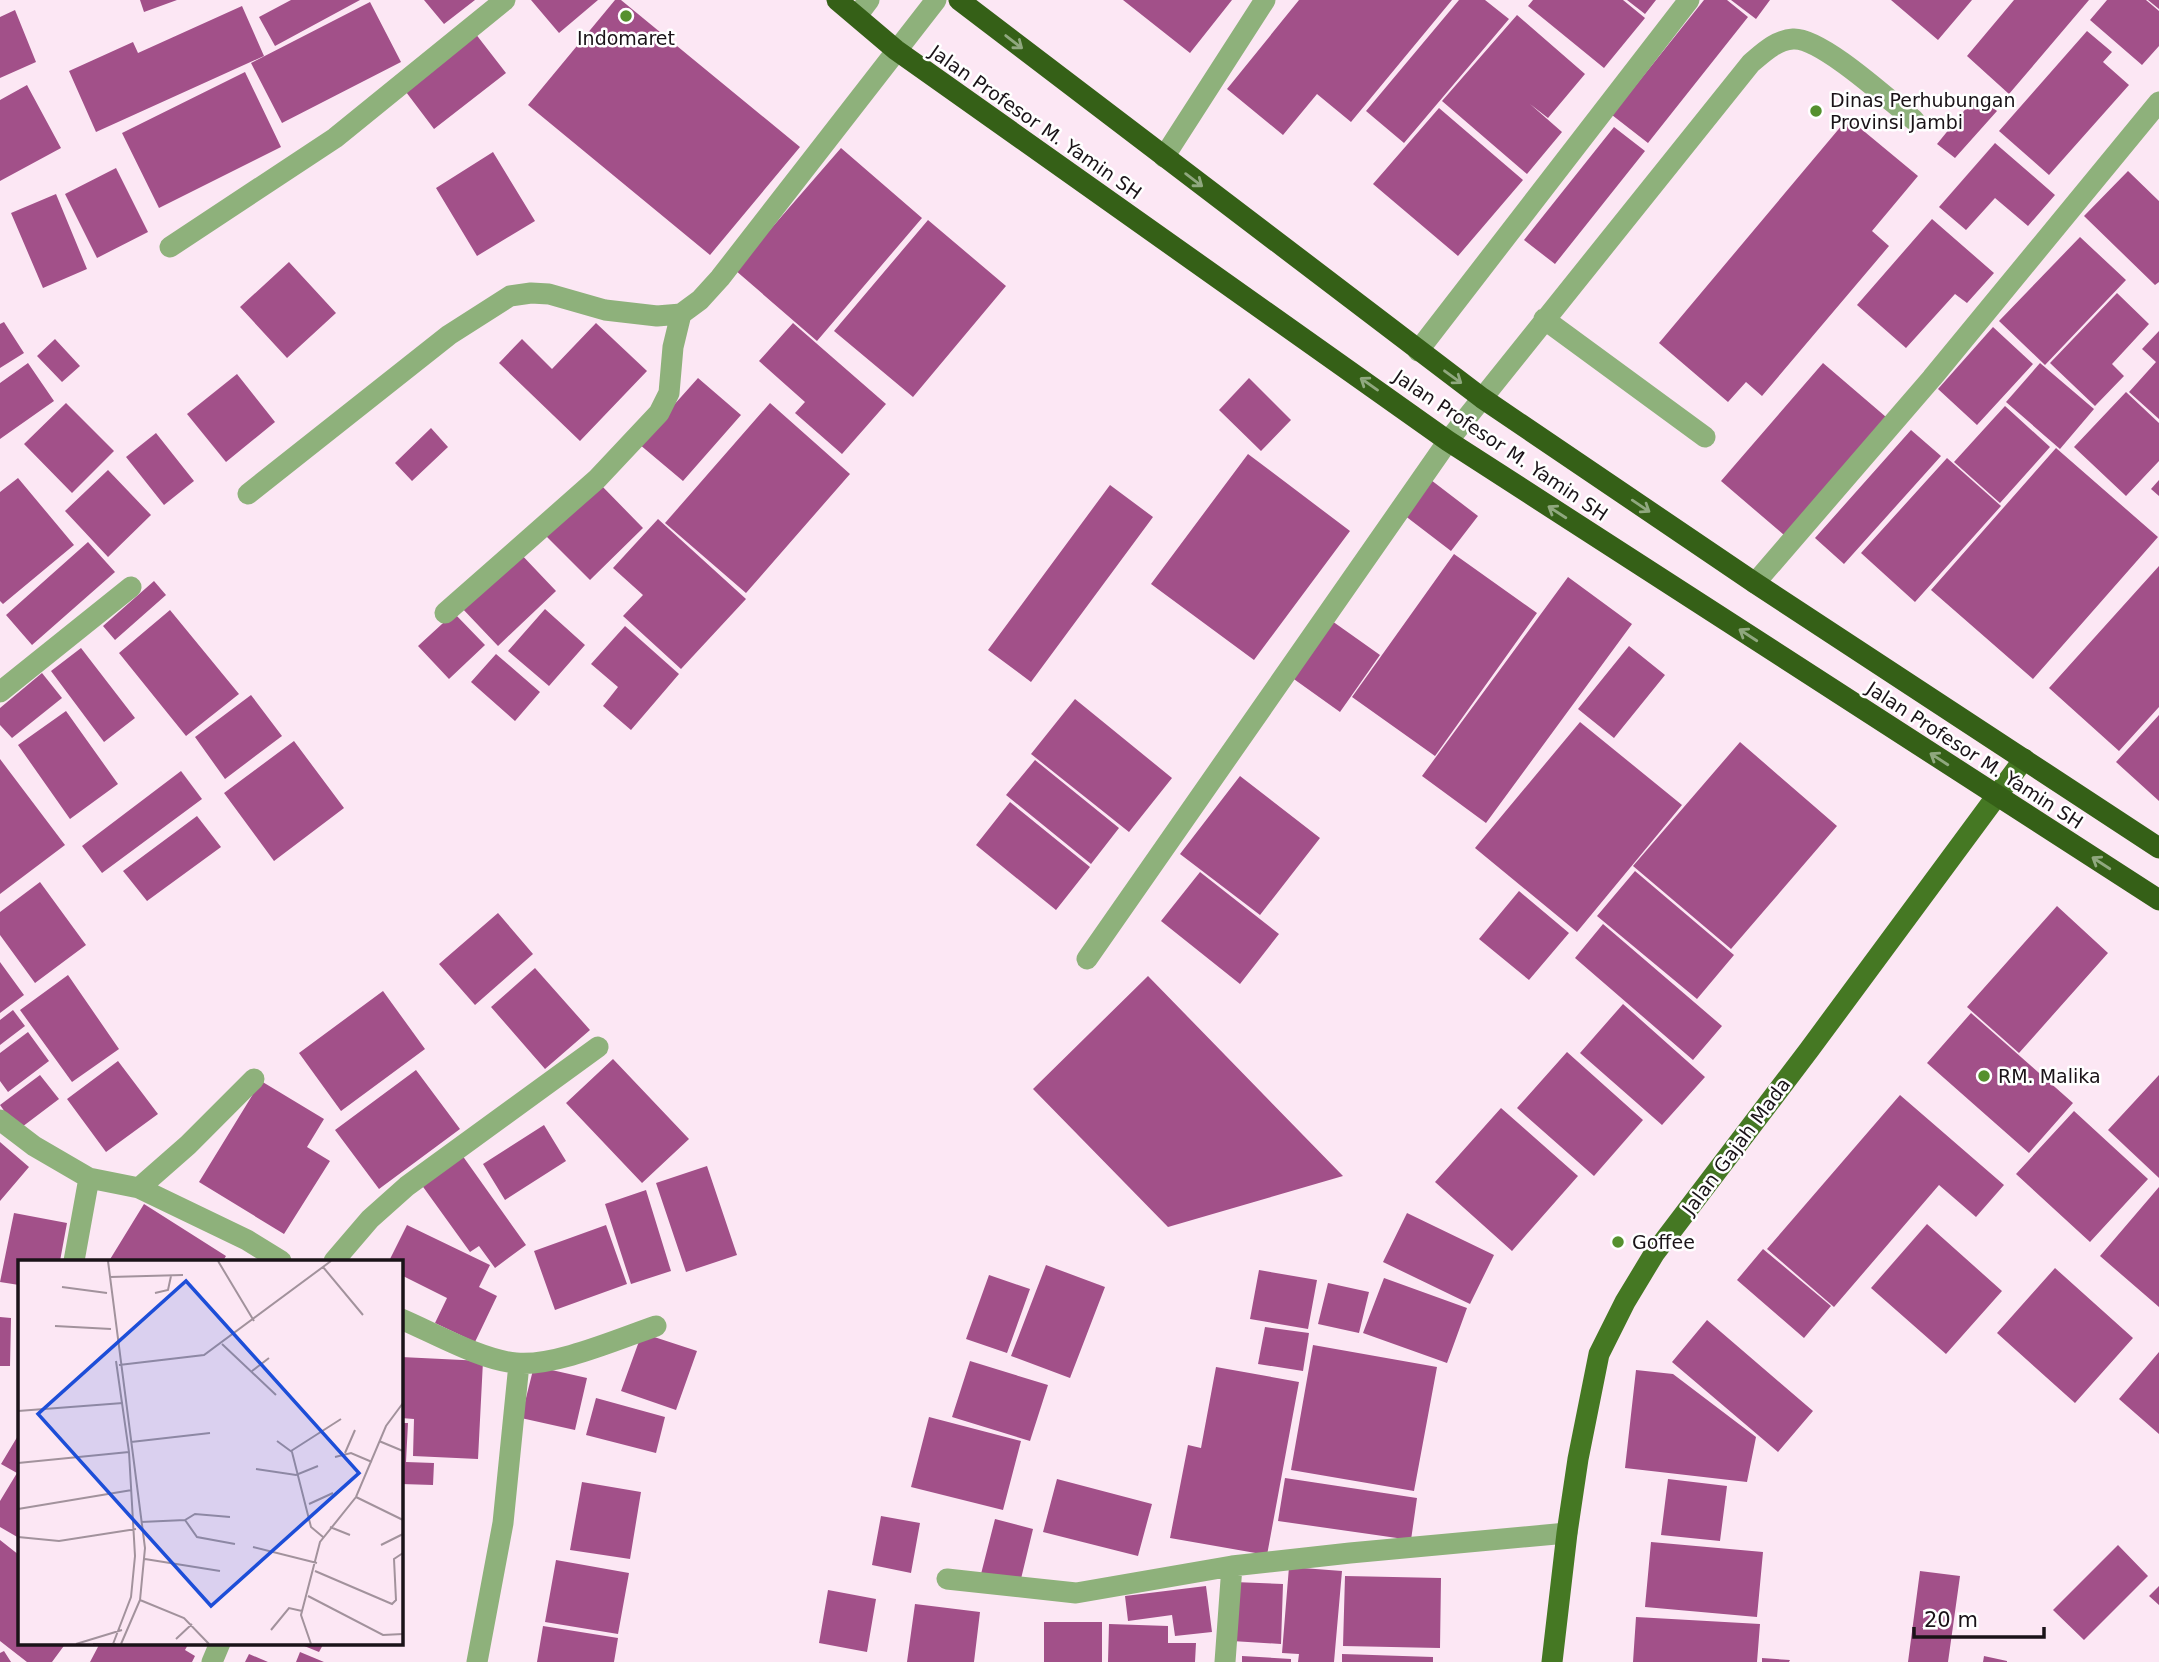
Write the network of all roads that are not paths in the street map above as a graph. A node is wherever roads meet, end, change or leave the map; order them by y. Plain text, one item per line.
1 (505, 0) edge
2 (837, 0) edge
3 (936, 0) edge
4 (959, 0) edge
5 (1265, 0) edge
6 (1689, 0) edge
7 (863, 8) edge
8 (895, 50) junction
9 (2159, 102) edge
10 (1914, 120) dead end
11 (1164, 157) junction
12 (170, 247) dead end
13 (681, 314) junction
14 (1544, 319) junction
15 (1418, 351) junction
16 (1482, 398) junction
17 (1705, 437) dead end
18 (1448, 441) junction
19 (248, 494) dead end
20 (1755, 583) junction
21 (131, 587) dead end
22 (445, 613) dead end
23 (0, 692) edge
24 (2024, 759) junction
25 (1997, 796) junction
26 (2159, 848) edge
27 (2159, 900) edge
28 (1087, 959) dead end
29 (598, 1047) dead end
30 (254, 1079) dead end
31 (0, 1121) edge
32 (89, 1178) junction
33 (139, 1188) junction
34 (74, 1260) edge
35 (279, 1260) edge
36 (335, 1260) edge
37 (402, 1320) edge
38 (656, 1326) dead end
39 (519, 1364) junction
40 (1567, 1533) junction
41 (1232, 1566) junction
42 (947, 1579) dead end
43 (220, 1644) edge
44 (212, 1662) edge
45 (477, 1662) edge
46 (1225, 1662) edge
47 (1552, 1662) edge

1 - 12 street
2 - 7 highway, Jalan Profesor M. Yamin SH
3 - 8 street
4 -> 11 highway, Jalan Profesor M. Yamin SH
5 - 11 street
6 - 15 street
7 - 8 highway, Jalan Profesor M. Yamin SH
8 - 13 street
18 -> 8 highway, Jalan Profesor M. Yamin SH
9 - 20 street
10 - 14 street
11 -> 15 highway, Jalan Profesor M. Yamin SH
13 - 19 street
13 - 22 street
14 - 16 street
14 - 17 street
15 -> 16 highway, Jalan Profesor M. Yamin SH
16 - 18 street
16 -> 20 highway, Jalan Profesor M. Yamin SH
25 -> 18 highway, Jalan Profesor M. Yamin SH
18 - 28 street
20 - 24 highway, Jalan Profesor M. Yamin SH
21 - 23 street
24 - 25 main road, Jalan Gajah Mada
24 - 26 highway, Jalan Profesor M. Yamin SH
27 -> 25 highway, Jalan Profesor M. Yamin SH
25 - 40 main road, Jalan Gajah Mada
29 - 36 street
30 - 33 street
31 - 32 street
32 - 33 street
32 - 34 street
33 - 35 street
37 - 39 street
38 - 39 street
39 - 45 street
40 - 41 street
40 - 47 main road, Jalan Gajah Mada
41 - 42 street
41 - 46 street
43 - 44 street

